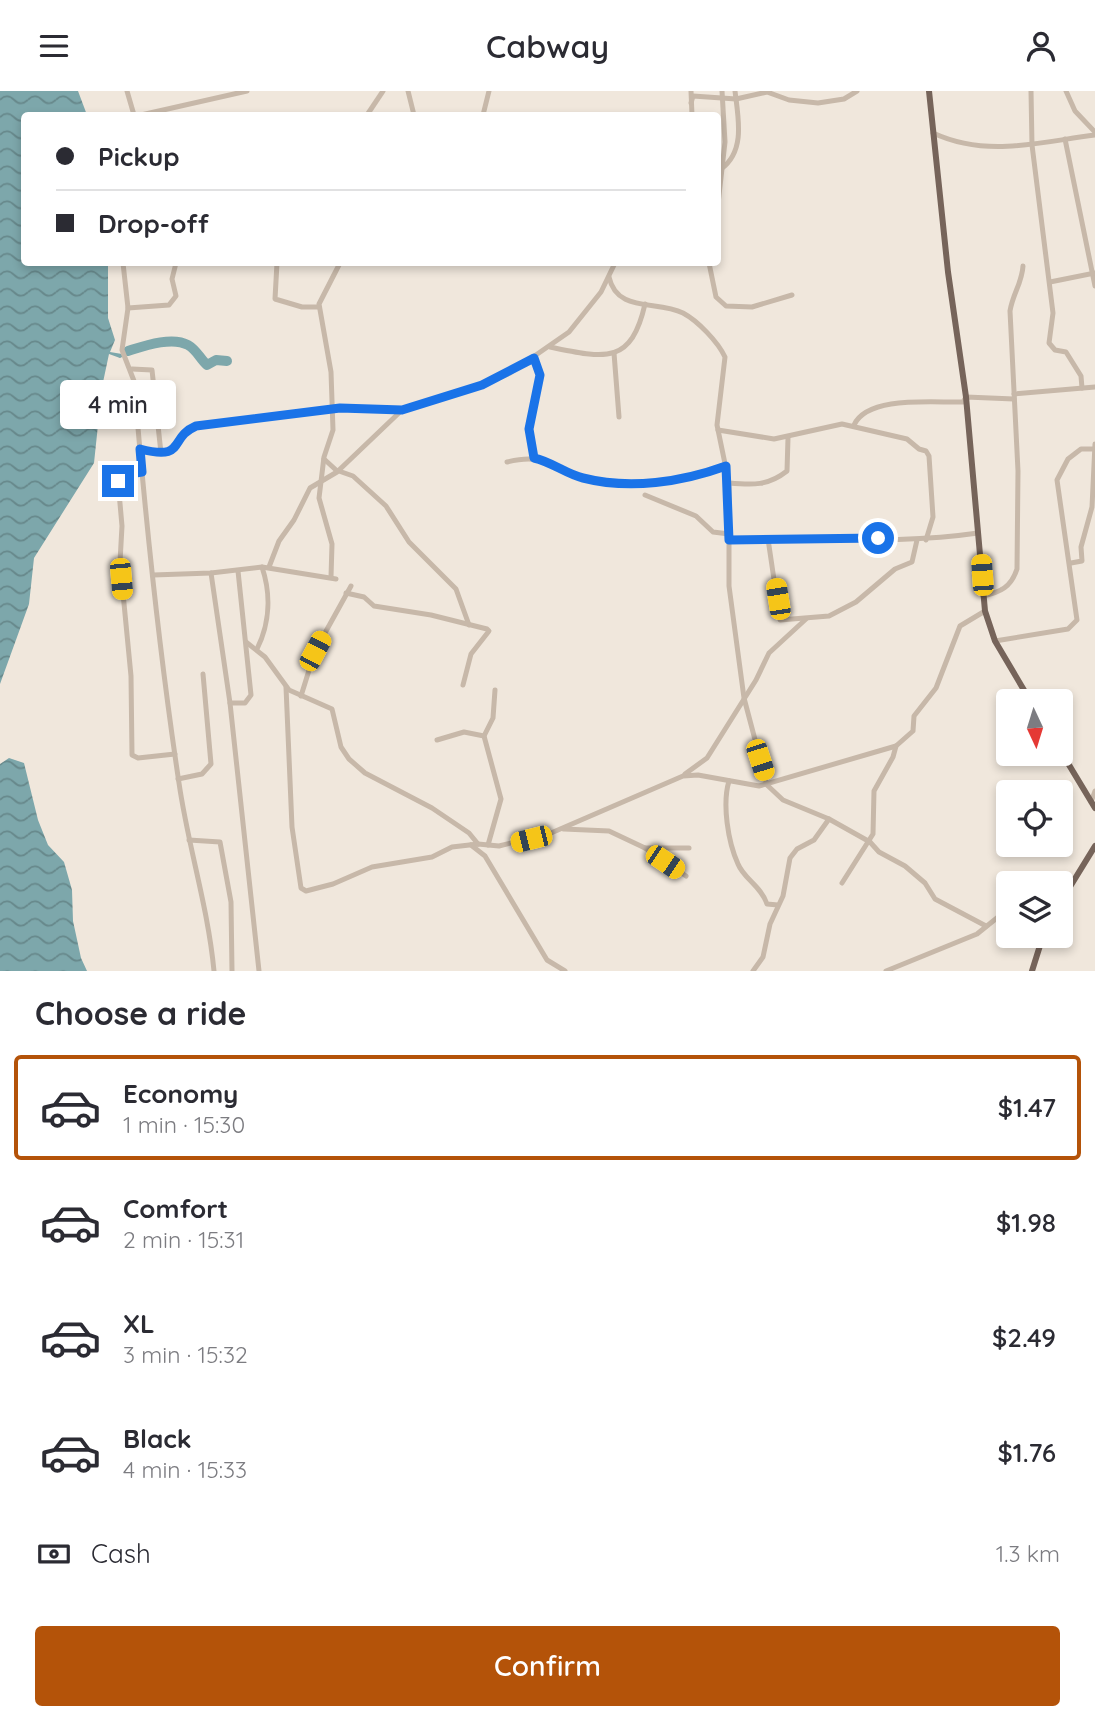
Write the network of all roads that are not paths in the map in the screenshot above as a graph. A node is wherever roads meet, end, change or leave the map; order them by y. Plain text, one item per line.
1 (127, 91) edge
2 (247, 91) edge
3 (383, 91) edge
4 (408, 91) edge
5 (489, 91) edge
6 (691, 91) edge
7 (722, 91) edge
8 (735, 91) edge
9 (857, 91) edge
10 (929, 91) edge
11 (1031, 91) edge
12 (1066, 91) edge
13 (736, 99) junction
14 (722, 100) junction
15 (691, 103) junction
16 (133, 112) edge
17 (154, 112) edge
18 (369, 112) edge
19 (413, 112) edge
20 (484, 112) edge
21 (692, 112) edge
22 (1094, 130) edge
23 (933, 132) junction
24 (1065, 139) junction
25 (1032, 145) junction
26 (721, 161) edge
27 (721, 168) edge
28 (123, 266) edge
29 (175, 266) edge
30 (277, 266) edge
31 (338, 266) edge
32 (614, 266) edge
33 (710, 266) edge
34 (1023, 266) dead end
35 (1094, 273) edge
36 (609, 277) junction
37 (1050, 282) junction
38 (1095, 286) edge
39 (792, 295) dead end
40 (645, 304) junction
41 (319, 307) junction
42 (128, 308) junction
43 (550, 347) junction
44 (614, 353) junction
45 (534, 358) junction
46 (132, 369) junction
47 (1094, 385) edge
48 (1082, 388) junction
49 (966, 397) junction
50 (1014, 397) junction
51 (332, 409) junction
52 (402, 410) junction
53 (619, 418) dead end
54 (855, 425) junction
55 (718, 430) junction
56 (788, 438) junction
57 (1095, 447) edge
58 (140, 449) junction
59 (161, 453) junction
60 (534, 458) junction
61 (324, 459) junction
62 (507, 462) dead end
63 (726, 466) junction
64 (338, 471) junction
65 (142, 472) junction
66 (321, 479) junction
67 (729, 483) junction
68 (645, 495) dead end
69 (978, 533) junction
70 (729, 537) junction
71 (768, 539) junction
72 (917, 540) junction
73 (926, 540) junction
74 (1070, 563) junction
75 (266, 567) junction
76 (238, 571) junction
77 (211, 573) junction
78 (153, 575) junction
79 (351, 586) dead end
80 (346, 593) junction
81 (983, 596) junction
82 (985, 611) junction
83 (806, 618) junction
84 (469, 625) junction
85 (995, 641) junction
86 (246, 642) junction
87 (257, 649) junction
88 (203, 674) dead end
89 (463, 685) dead end
90 (286, 687) junction
91 (495, 689) dead end
92 (1023, 689) edge
93 (301, 696) junction
94 (744, 698) junction
95 (230, 703) junction
96 (484, 736) junction
97 (437, 740) dead end
98 (896, 746) junction
99 (175, 754) junction
100 (1070, 767) edge
101 (683, 776) junction
102 (178, 779) junction
103 (729, 781) junction
104 (767, 785) junction
105 (1095, 791) edge
106 (1093, 805) edge
107 (829, 819) junction
108 (561, 829) junction
109 (189, 840) junction
110 (870, 842) junction
111 (475, 844) junction
112 (488, 845) junction
113 (1095, 846) edge
114 (645, 848) junction
115 (689, 848) dead end
116 (686, 876) dead end
117 (1073, 882) edge
118 (842, 883) dead end
119 (778, 905) junction
120 (996, 918) edge
121 (986, 926) junction
122 (1039, 948) edge
123 (214, 971) edge
124 (232, 971) edge
125 (260, 971) edge
126 (565, 971) edge
127 (753, 971) edge
128 (886, 971) edge
129 (1032, 971) edge

1 - 16 street
2 - 17 street
3 - 18 street
4 - 19 street
5 - 20 street
6 - 15 street
7 - 14 street
8 - 13 street
9 - 13 street
10 - 23 main road
11 - 25 street
12 - 22 street
13 - 14 street
13 - 27 street
14 - 15 street
14 - 26 street
15 - 21 street
22 - 24 street
23 - 25 street
23 - 49 main road
24 - 25 street
24 - 35 street
25 - 37 street
28 - 42 street
29 - 42 street
30 - 41 street
31 - 41 street
32 - 36 street
33 - 39 street
34 - 50 street
35 - 37 street
35 - 38 street
36 - 40 street
36 - 43 street
37 - 48 street
40 - 44 street
40 - 55 street
41 - 51 street
42 - 46 street
43 - 44 street
43 - 45 street
44 - 53 street
45 - 52 street
45 - 60 street
46 - 58 street
46 - 59 street
47 - 48 street
48 - 50 street
49 - 50 street
49 - 54 street
49 - 69 main road
50 - 81 street
51 - 52 street
51 - 59 street
51 - 61 street
52 - 64 street
54 - 56 street
54 - 73 street
55 - 56 street
55 - 63 street
56 - 67 street
57 - 74 street
57 - 74 street
58 - 59 street
58 - 65 street
60 - 62 street
60 - 63 street
61 - 64 street
61 - 66 street
63 - 67 street
64 - 66 street
64 - 84 street
65 - 78 street
65 - 99 street
66 - 75 street
66 - 75 street
67 - 70 street
68 - 70 street
69 - 73 street
69 - 81 main road
70 - 71 street
70 - 94 street
71 - 72 street
71 - 83 street
72 - 73 street
72 - 83 street
74 - 85 street
75 - 76 street
75 - 87 street
76 - 77 street
76 - 86 street
77 - 78 street
77 - 95 street
78 - 99 street
79 - 80 street
80 - 84 street
80 - 93 street
81 - 82 main road
82 - 85 main road
82 - 98 street
83 - 94 street
84 - 89 street
85 - 92 main road
86 - 87 street
86 - 95 street
87 - 90 street
88 - 102 street
90 - 93 street
90 - 111 street
91 - 96 street
93 - 111 street
94 - 101 street
94 - 104 street
95 - 125 street
96 - 97 street
96 - 112 street
98 - 104 street
98 - 110 street
99 - 102 street
100 - 106 main road
101 - 103 street
101 - 108 street
102 - 109 street
103 - 104 street
103 - 119 street
104 - 107 street
105 - 106 street
107 - 110 street
107 - 119 street
108 - 112 street
108 - 114 street
109 - 123 street
109 - 124 street
110 - 118 street
110 - 121 street
111 - 112 street
111 - 126 street
113 - 117 main road
114 - 115 street
114 - 116 street
119 - 127 street
120 - 121 street
121 - 128 street
122 - 129 main road

